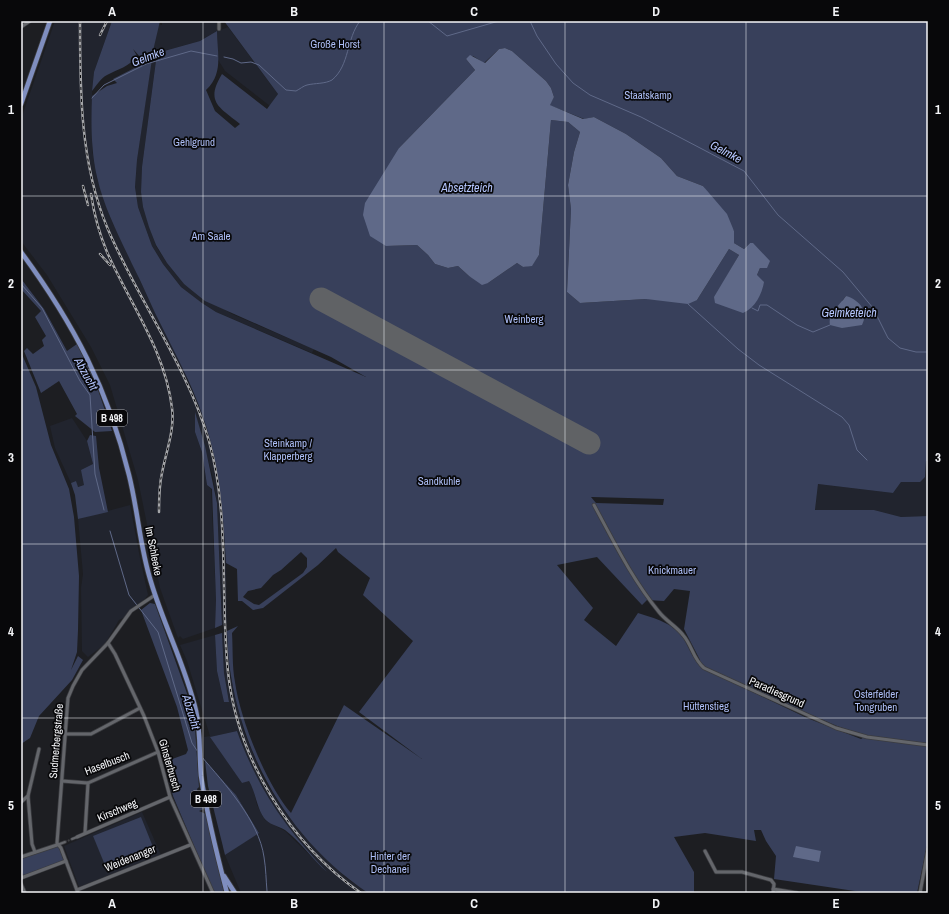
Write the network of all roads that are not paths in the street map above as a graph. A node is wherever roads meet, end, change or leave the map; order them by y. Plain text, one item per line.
1 (30, 21) edge
2 (50, 21) edge
3 (219, 21) edge
4 (21, 27) edge
5 (219, 28) dead end
6 (21, 104) edge
7 (21, 252) edge
8 (594, 505) dead end
9 (155, 595) junction
10 (108, 644) junction
11 (140, 708) junction
12 (66, 734) junction
13 (928, 745) edge
14 (39, 749) dead end
15 (158, 752) junction
16 (62, 781) junction
17 (88, 782) junction
18 (28, 796) junction
19 (170, 797) junction
20 (21, 802) edge
21 (85, 833) junction
22 (77, 837) joint
23 (72, 839) tunnel mouth
24 (65, 842) tunnel mouth
25 (57, 845) junction
26 (190, 845) junction
27 (928, 849) edge
28 (705, 851) dead end
29 (35, 852) junction
30 (21, 857) edge
31 (66, 861) junction
32 (926, 866) edge
33 (222, 872) junction
34 (21, 878) edge
35 (21, 884) edge
36 (78, 891) edge
37 (773, 891) edge
38 (211, 892) edge
39 (25, 893) edge
40 (228, 893) edge
41 (235, 893) edge
42 (797, 893) edge
43 (920, 893) edge

1 - 4 street
2 - 6 main road
3 - 5 street
7 - 9 main road, Im Schleeke / B 498
8 - 13 street, Paradiesgrund
9 - 10 street, Sudmerbergstraße
9 - 33 main road, Im Schleeke / B 498
10 - 11 street, Ginsterbusch
10 - 12 street, Sudmerbergstraße
11 - 12 street
11 - 15 street, Ginsterbusch
12 - 16 street, Sudmerbergstraße
14 - 18 street
15 - 17 street, Haselbusch
15 - 19 street, Ginsterbusch
16 - 17 street, Haselbusch
16 - 25 street, Sudmerbergstraße
17 - 21 street
18 - 20 street
18 - 29 street
19 - 21 street, Kirschweg
19 - 26 street, Ginsterbusch
21 - 22 street, Kirschweg
22 - 23 street, Kirschweg
24 - 25 street
25 - 29 street
25 - 31 street
26 - 36 street, Weidenanger
26 - 38 street, Ginsterbusch
27 - 32 street
28 - 37 street
29 - 30 street
31 - 34 street
31 - 36 street
32 - 43 street
33 - 40 main road, Im Schleeke / B 498
33 - 41 main road, Im Schleeke
35 - 39 street
37 - 42 street

